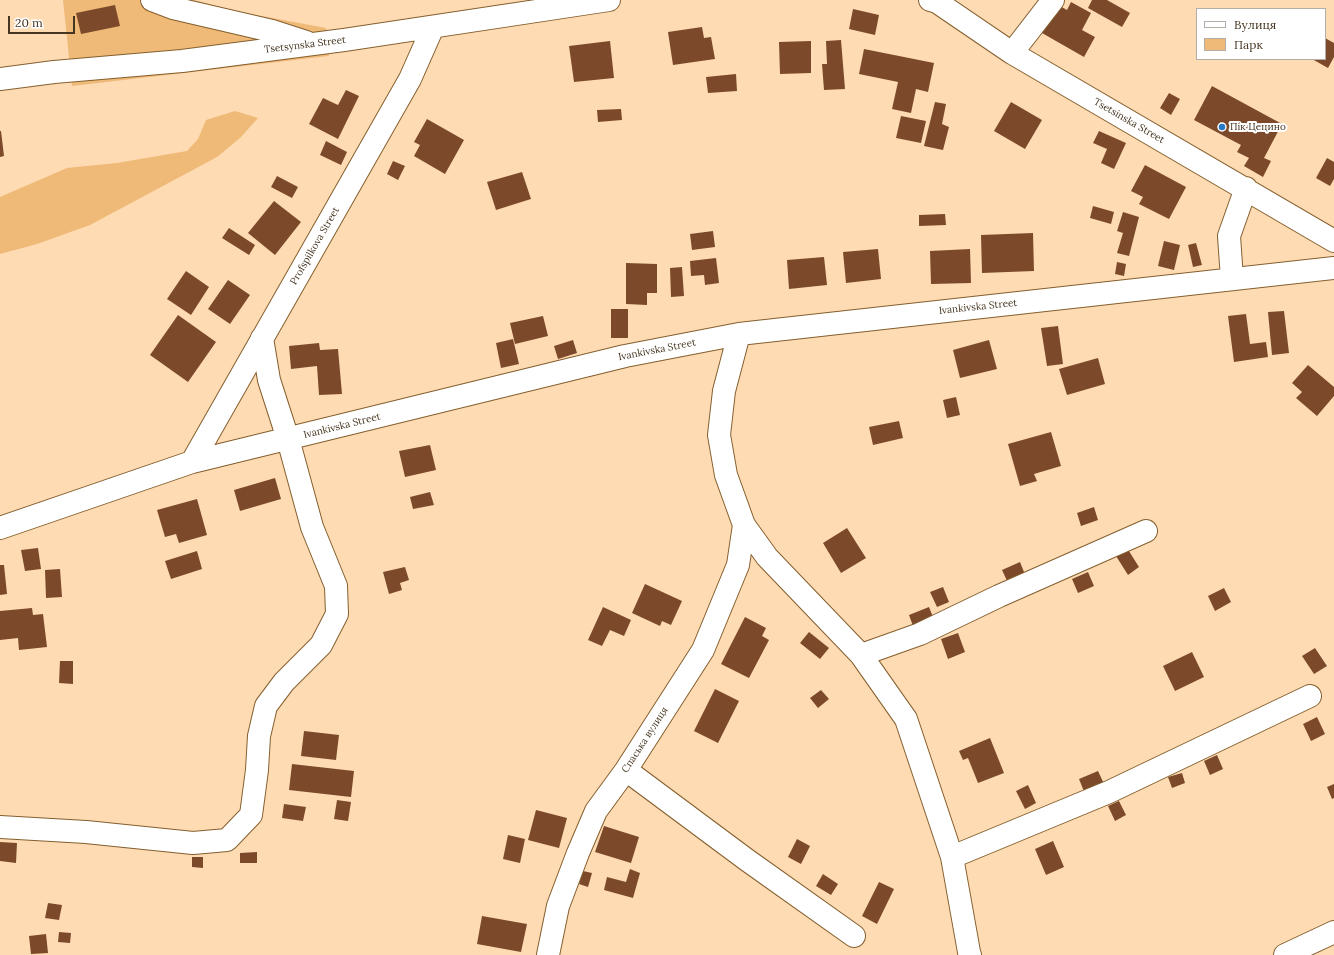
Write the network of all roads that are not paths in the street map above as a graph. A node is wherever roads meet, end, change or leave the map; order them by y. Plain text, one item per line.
1 (152, 0) edge
2 (609, 0) edge
3 (930, 0) edge
4 (1053, 0) edge
5 (433, 27) junction
6 (313, 44) junction
7 (1012, 53) junction
8 (0, 79) edge
9 (1246, 188) junction
10 (1334, 241) edge
11 (1334, 268) edge
12 (1232, 279) junction
13 (739, 334) junction
14 (262, 338) junction
15 (288, 439) junction
16 (192, 462) junction
17 (744, 525) junction
18 (0, 528) edge
19 (1146, 531) dead end
20 (861, 655) junction
21 (1310, 696) dead end
22 (626, 770) junction
23 (0, 827) edge
24 (952, 858) junction
25 (1334, 932) edge
26 (854, 936) dead end
27 (548, 955) edge
28 (970, 955) edge
29 (1285, 955) edge

1 - 6 street
2 - 5 street, Tsetsynska Street
3 - 7 street
4 - 7 street
5 - 6 street, Tsetsynska Street
5 - 14 street, Profspilkova Street
6 - 8 street, Tsetsynska Street
7 - 9 street, Tsetsinska Street
9 - 10 street, Tsetsinska Street
9 - 12 street
11 - 12 street, Ivankivska Street
12 - 13 street, Ivankivska Street
13 - 15 street, Ivankivska Street
13 - 17 street
14 - 15 street
14 - 16 street, Profspilkova Street
15 - 16 street, Ivankivska Street
15 - 23 street
16 - 18 street, Ivankivska Street
17 - 20 street
17 - 22 street, Спаська вулиця
19 - 20 street
20 - 24 street
21 - 24 street
22 - 26 street
22 - 27 street, Спаська вулиця
24 - 28 street
25 - 29 street

